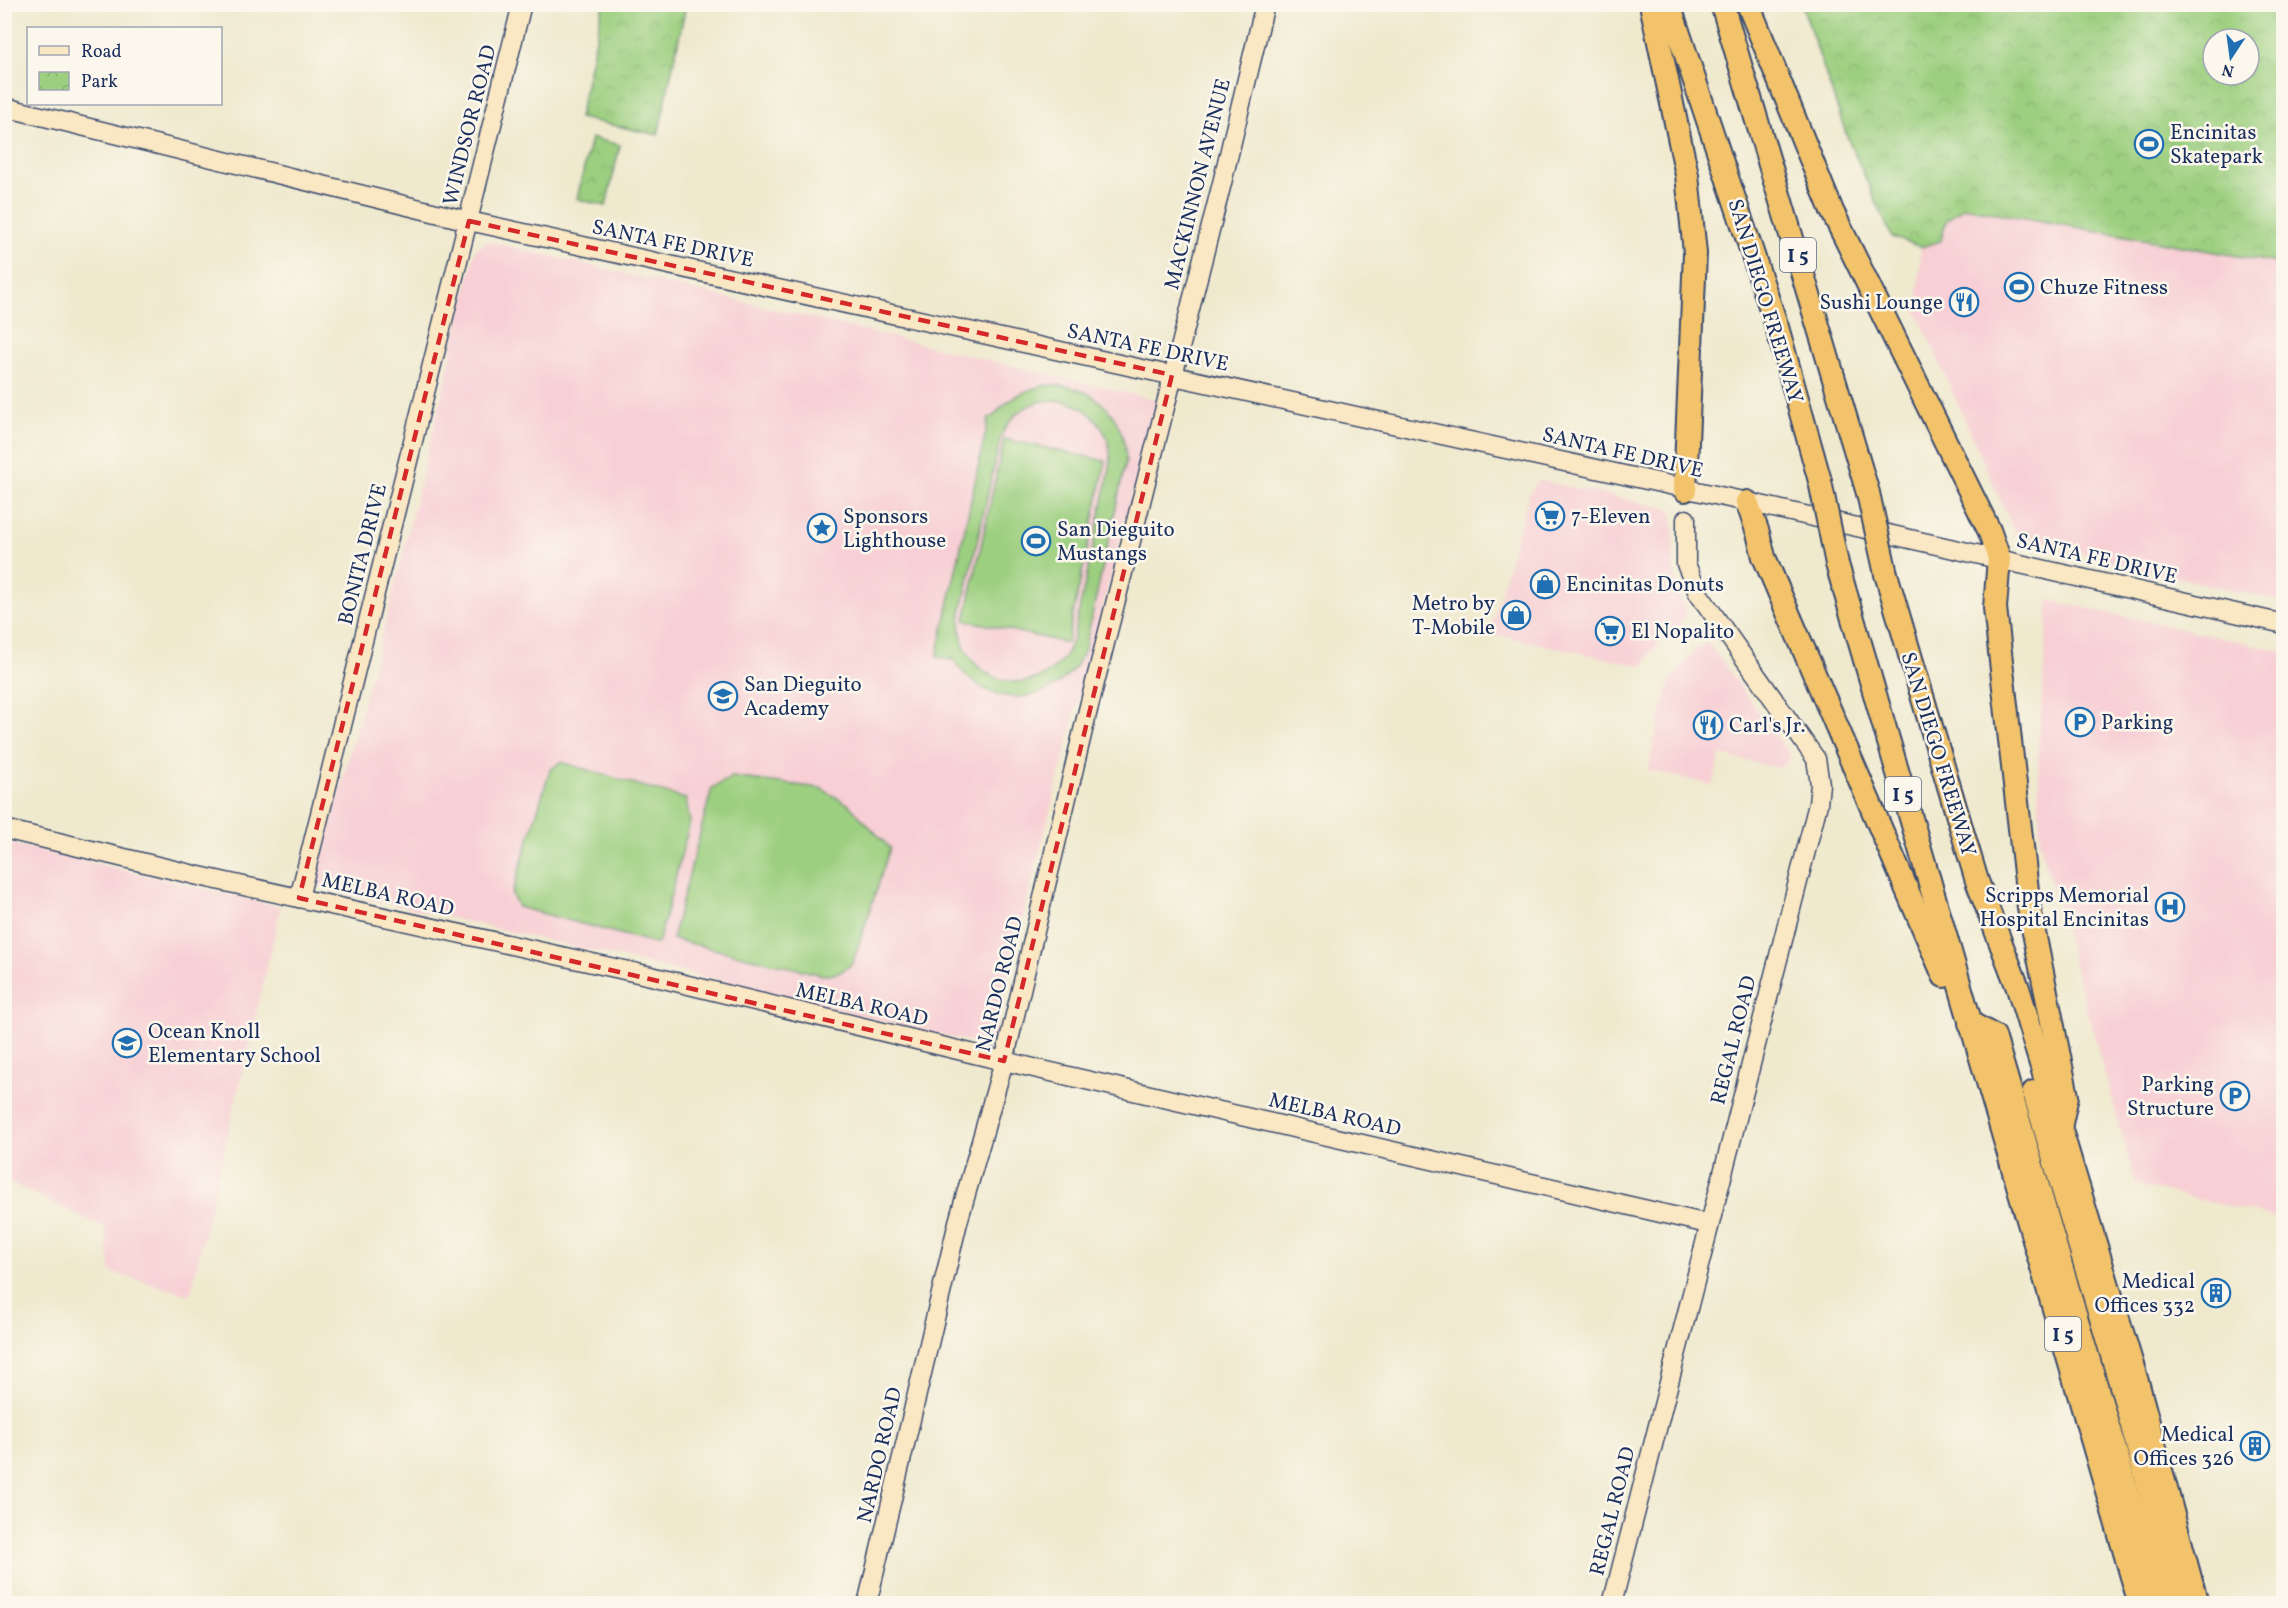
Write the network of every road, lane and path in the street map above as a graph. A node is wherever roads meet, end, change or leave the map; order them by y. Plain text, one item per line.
1 (522, 4) edge
2 (1265, 4) edge
3 (1651, 4) edge
4 (1670, 4) edge
5 (1687, 4) edge
6 (1748, 4) edge
7 (1721, 9) edge
8 (1679, 34) junction
9 (4, 107) edge
10 (469, 221) junction
11 (1172, 375) junction
12 (1685, 490) junction
13 (1747, 502) junction
14 (1686, 519) dead end
15 (1999, 558) junction
16 (2283, 624) edge
17 (4, 830) edge
18 (299, 898) junction
19 (2018, 988) junction
20 (1970, 1023) junction
21 (1004, 1061) junction
22 (1983, 1065) junction
23 (2060, 1128) junction
24 (1708, 1224) junction
25 (867, 1604) edge
26 (1612, 1604) edge
27 (2140, 1604) edge
28 (2160, 1604) edge
29 (2180, 1604) edge
30 (2197, 1604) edge

1 - 10 street, WINDSOR ROAD
2 - 11 street, MACKINNON AVENUE
3 - 12 highway
4 - 8 highway, SAN DIEGO FREEWAY / I 5
5 - 8 highway
6 - 15 highway
7 - 19 highway, SAN DIEGO FREEWAY / I 5, bridge
8 - 20 highway, SAN DIEGO FREEWAY / I 5, bridge
9 - 10 street, SANTA FE DRIVE
10 - 11 street, SANTA FE DRIVE
10 - 18 street, BONITA DRIVE
11 - 12 street, SANTA FE DRIVE
11 - 21 street, NARDO ROAD
12 - 13 street, SANTA FE DRIVE
13 - 15 street, SANTA FE DRIVE
13 - 22 highway
14 - 24 street, REGAL ROAD
15 - 16 street, SANTA FE DRIVE
15 - 23 highway
17 - 18 street, MELBA ROAD
18 - 21 street, MELBA ROAD
19 - 23 highway, SAN DIEGO FREEWAY / I 5
19 - 29 highway
20 - 22 highway, SAN DIEGO FREEWAY / I 5
20 - 28 highway
21 - 24 street, MELBA ROAD
21 - 25 street, NARDO ROAD
22 - 27 highway, SAN DIEGO FREEWAY / I 5
23 - 30 highway, SAN DIEGO FREEWAY / I 5
24 - 26 street, REGAL ROAD

